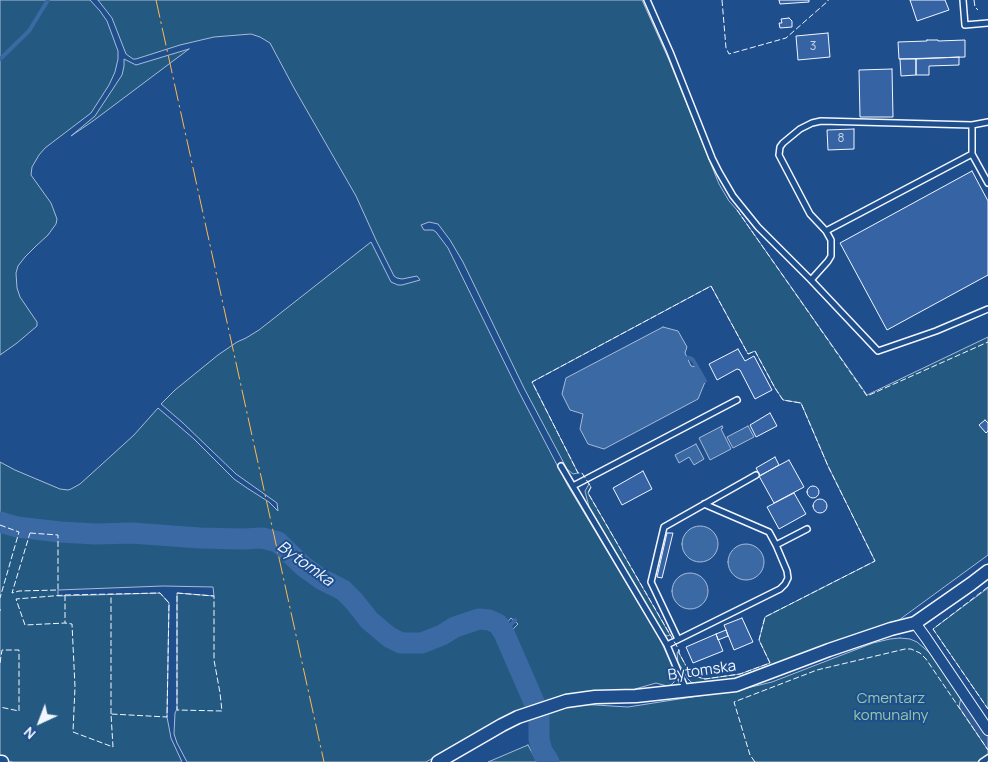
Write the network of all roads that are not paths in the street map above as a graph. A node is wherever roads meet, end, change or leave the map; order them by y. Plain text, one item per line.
1 (647, 0) edge
2 (963, 0) edge
3 (988, 23) edge
4 (988, 122) edge
5 (972, 125) junction
6 (972, 154) junction
7 (988, 182) edge
8 (826, 231) junction
9 (811, 280) junction
10 (988, 309) edge
11 (737, 400) dead end
12 (561, 466) dead end
13 (756, 475) dead end
14 (573, 486) junction
15 (704, 504) junction
16 (807, 529) dead end
17 (776, 545) junction
18 (988, 571) edge
19 (915, 624) junction
20 (678, 639) junction
21 (666, 645) junction
22 (686, 690) junction
23 (988, 730) edge
24 (988, 758) edge
25 (438, 762) edge
26 (982, 762) edge

1 - 9 lane
2 - 3 lane
4 - 5 lane
5 - 6 lane
5 - 8 lane
6 - 7 lane
6 - 8 lane
8 - 9 lane
9 - 10 lane
11 - 14 lane
12 - 14 lane
13 - 15 lane
14 - 21 lane
15 - 17 lane
15 - 20 lane
16 - 17 lane
17 - 20 lane
18 - 19 street, Bytomska
19 - 22 street, Bytomska
19 - 23 street
20 - 21 lane
21 - 22 lane
22 - 25 street, Bytomska
24 - 26 lane

